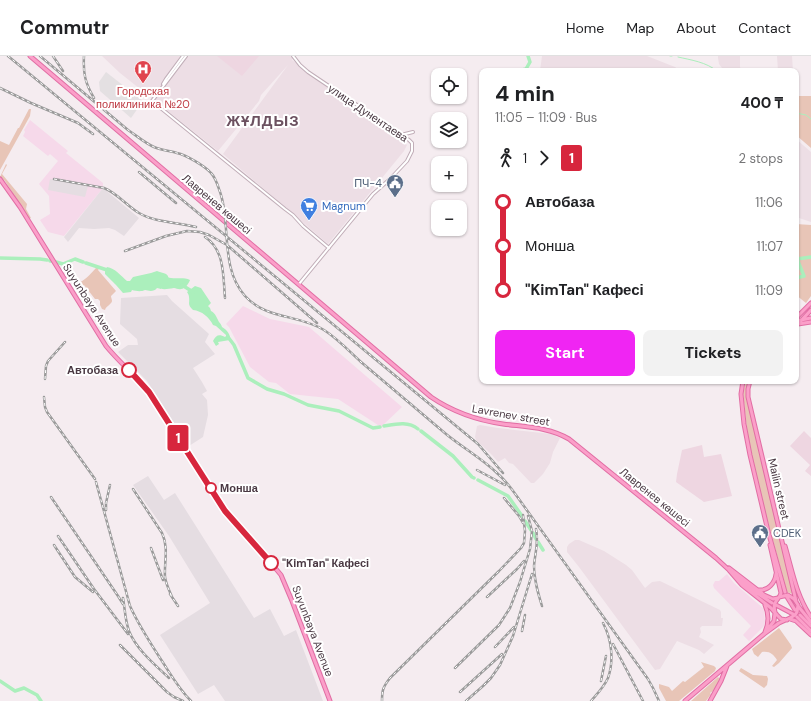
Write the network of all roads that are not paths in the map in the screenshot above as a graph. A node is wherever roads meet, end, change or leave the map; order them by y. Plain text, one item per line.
1 (30, 56) edge
2 (183, 56) edge
3 (186, 56) edge
4 (293, 56) edge
5 (162, 87) junction
6 (413, 132) dead end
7 (401, 135) junction
8 (0, 179) edge
9 (329, 248) junction
10 (298, 285) junction
11 (811, 303) edge
12 (811, 310) edge
13 (804, 311) junction
14 (799, 317) edge
15 (811, 318) edge
16 (803, 319) junction
17 (799, 320) edge
18 (799, 322) edge
19 (810, 322) edge
20 (799, 324) edge
21 (743, 384) edge
22 (749, 384) edge
23 (779, 529) junction
24 (768, 531) junction
25 (723, 564) junction
26 (729, 570) junction
27 (776, 573) junction
28 (758, 590) junction
29 (785, 595) junction
30 (778, 598) junction
31 (796, 601) junction
32 (764, 603) junction
33 (772, 603) dead end
34 (776, 605) dead end
35 (798, 605) junction
36 (795, 610) dead end
37 (775, 613) junction
38 (793, 614) dead end
39 (811, 617) edge
40 (787, 619) junction
41 (811, 622) edge
42 (811, 626) edge
43 (811, 631) edge
44 (764, 634) junction
45 (811, 635) edge
46 (728, 664) junction
47 (715, 676) junction
48 (722, 679) junction
49 (330, 701) edge
50 (685, 701) edge
51 (710, 701) edge

1 - 10 main road, Лавренев көшесі
2 - 5 street
3 - 5 street
4 - 7 street, улица Дунентаева
5 - 9 street
6 - 7 street
7 - 9 street, улица Дунентаева
8 - 49 main road, Suyunbaya Avenue
9 - 10 street, улица Дунентаева
10 - 25 main road, Лавренев көшесі
11 - 13 main road
12 - 16 main road
13 - 14 main road
13 - 16 main road
15 - 16 main road
16 - 17 main road
16 - 18 main road
16 - 19 main road
19 - 20 main road
21 - 24 main road, Mailin street
22 - 23 main road, Mailin street
23 - 31 main road, Mailin street
23 - 39 main road
24 - 27 main road
24 - 29 main road, Mailin street
25 - 26 main road, Лавренев көшесі
25 - 28 main road
26 - 32 main road
26 - 33 main road
27 - 28 main road
27 - 30 main road
28 - 30 main road
29 - 30 main road
29 - 31 main road
29 - 36 main road, Mailin street
30 - 37 main road
31 - 35 main road
32 - 37 main road
32 - 44 main road
34 - 38 main road
35 - 40 main road
35 - 41 main road
37 - 40 main road
37 - 44 main road
40 - 44 main road
40 - 45 main road
42 - 43 main road
44 - 46 main road
46 - 47 main road
46 - 48 main road
47 - 48 main road
47 - 50 main road
48 - 51 main road

